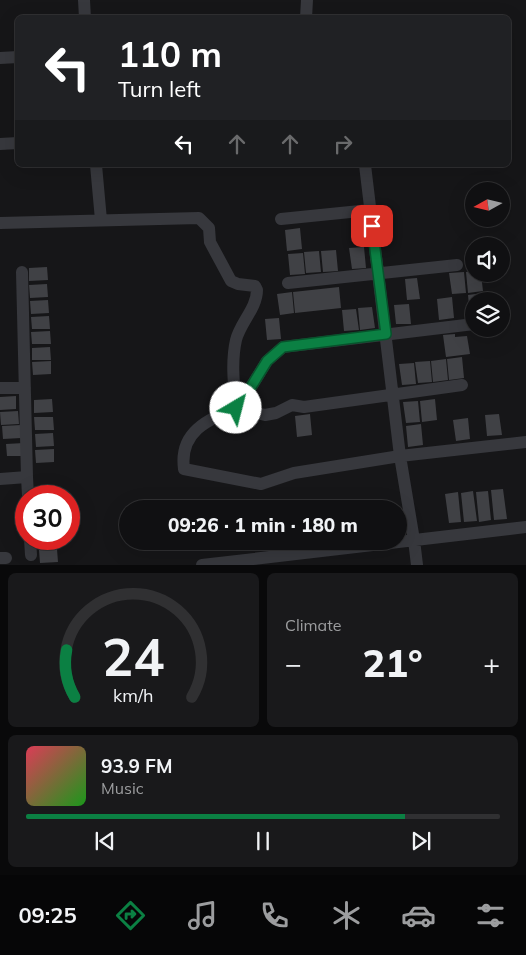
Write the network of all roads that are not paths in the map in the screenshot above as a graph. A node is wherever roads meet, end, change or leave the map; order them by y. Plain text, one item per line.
1 (84, 0) edge
2 (307, 0) edge
3 (85, 15) edge
4 (306, 15) edge
5 (15, 57) edge
6 (0, 58) edge
7 (15, 143) edge
8 (0, 144) edge
9 (96, 167) edge
10 (365, 167) edge
11 (370, 210) junction
12 (281, 219) dead end
13 (100, 220) junction
14 (0, 223) edge
15 (457, 266) dead end
16 (22, 272) dead end
17 (378, 273) junction
18 (288, 283) dead end
19 (465, 325) edge
20 (386, 334) junction
21 (462, 385) dead end
22 (0, 388) edge
23 (25, 388) junction
24 (393, 395) junction
25 (236, 408) junction
26 (526, 442) edge
27 (400, 456) junction
28 (0, 478) edge
29 (27, 478) junction
30 (27, 485) edge
31 (526, 526) edge
32 (414, 540) junction
33 (31, 550) edge
34 (31, 555) dead end
35 (202, 565) edge
36 (417, 565) edge

1 - 3 street
2 - 4 street
5 - 6 street
7 - 8 street
9 - 13 street
10 - 11 street
11 - 12 street
11 - 17 street
13 - 14 street
13 - 25 street
15 - 17 street
16 - 23 street
17 - 18 street
17 - 20 street
19 - 20 street
20 - 24 street
20 - 25 street
21 - 24 street
22 - 23 street
23 - 29 street
24 - 25 street
24 - 27 street
25 - 27 street
26 - 27 street
27 - 32 street
28 - 29 street
29 - 30 street
31 - 32 street
32 - 35 street
32 - 36 street
33 - 34 street

